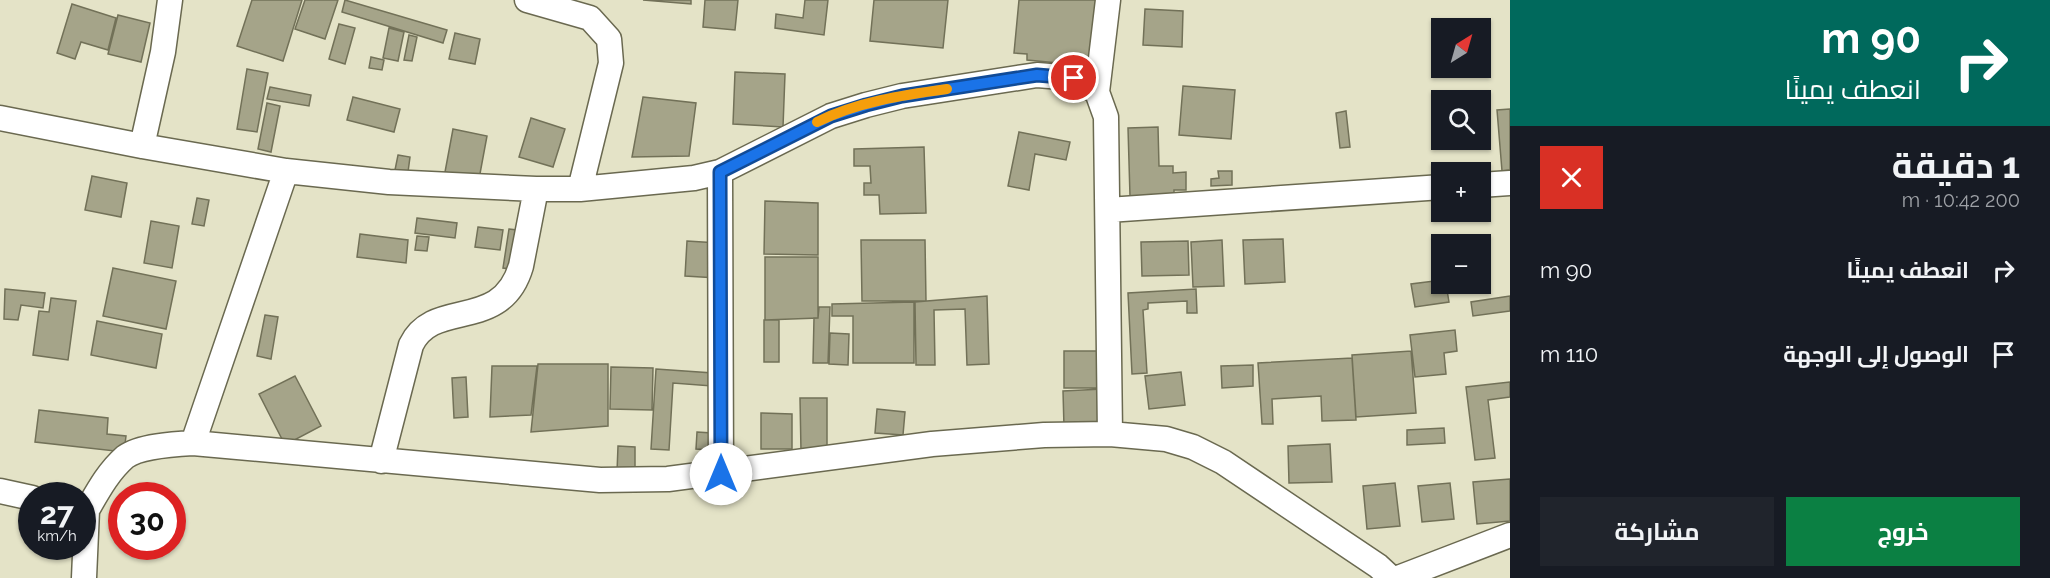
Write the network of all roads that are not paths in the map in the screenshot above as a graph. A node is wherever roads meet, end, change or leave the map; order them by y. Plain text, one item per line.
1 (170, 0) edge
2 (528, 0) edge
3 (1108, 0) edge
4 (1097, 92) junction
5 (0, 118) edge
6 (142, 146) junction
7 (286, 171) junction
8 (720, 172) junction
9 (1510, 183) edge
10 (1491, 184) edge
11 (1431, 188) edge
12 (536, 189) junction
13 (580, 189) junction
14 (1108, 210) junction
15 (1110, 434) junction
16 (193, 443) junction
17 (381, 461) junction
18 (721, 474) junction
19 (0, 490) edge
20 (96, 493) edge
21 (18, 494) edge
22 (1510, 535) edge
23 (84, 560) edge
24 (84, 578) edge
25 (1391, 578) edge
26 (1398, 578) edge

1 - 6 street
2 - 13 street
3 - 4 street
4 - 8 street
4 - 14 street
5 - 6 street
6 - 7 street
7 - 12 street
7 - 16 street
8 - 13 street
8 - 18 street
9 - 10 street
11 - 14 street
12 - 13 street
12 - 17 street
14 - 15 street
15 - 18 street
15 - 25 street
16 - 17 street
16 - 20 street
17 - 18 street
19 - 21 street
22 - 26 street
23 - 24 street

